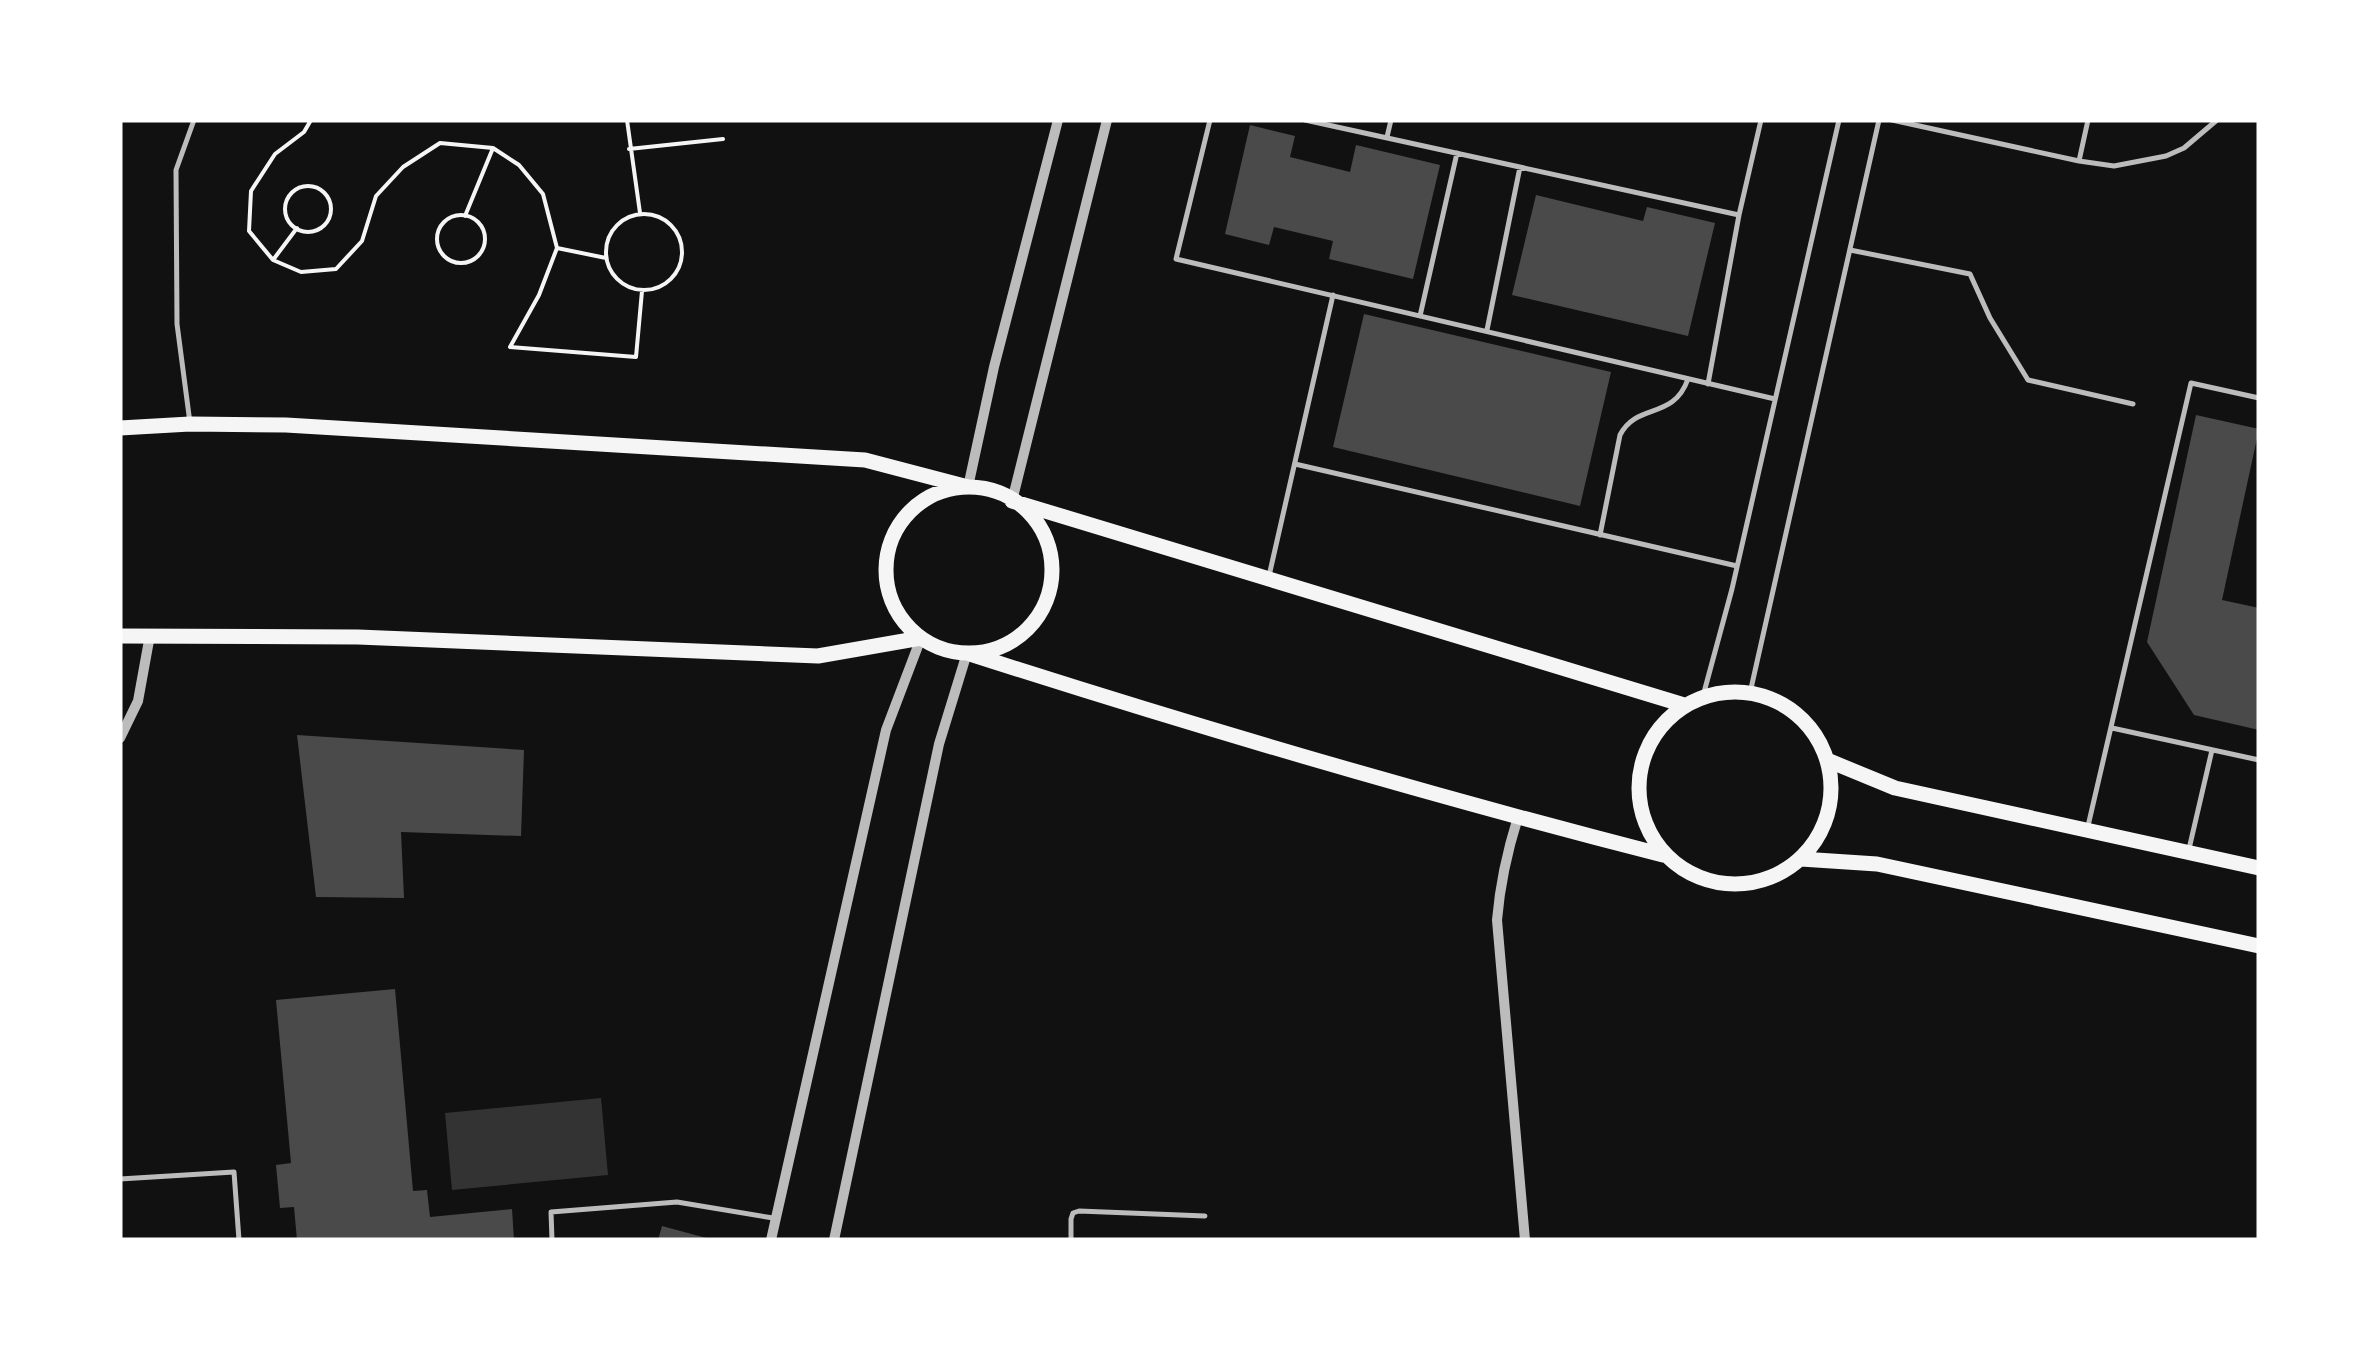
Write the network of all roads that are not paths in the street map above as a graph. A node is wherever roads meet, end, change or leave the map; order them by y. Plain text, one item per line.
1 (194, 120) edge
2 (1058, 120) edge
3 (1107, 120) edge
4 (1210, 120) edge
5 (1305, 120) edge
6 (1391, 120) edge
7 (1760, 120) edge
8 (1839, 120) edge
9 (1879, 120) edge
10 (1892, 120) edge
11 (2088, 120) edge
12 (2218, 120) edge
13 (1386, 138) junction
14 (1457, 153) junction
15 (2079, 161) junction
16 (1520, 167) junction
17 (1739, 215) junction
18 (1850, 250) junction
19 (1334, 296) junction
20 (1420, 316) junction
21 (1486, 331) junction
22 (1688, 379) junction
23 (1708, 384) junction
24 (2259, 398) edge
25 (1775, 400) junction
26 (2133, 404) dead end
27 (190, 424) junction
28 (120, 428) edge
29 (1296, 464) junction
30 (968, 488) junction
31 (1012, 500) junction
32 (1600, 536) junction
33 (1737, 566) junction
34 (1268, 579) junction
35 (150, 635) junction
36 (120, 636) edge
37 (921, 638) junction
38 (967, 653) junction
39 (1750, 693) junction
40 (1704, 696) junction
41 (1684, 705) junction
42 (2112, 728) junction
43 (120, 738) edge
44 (2212, 750) junction
45 (1827, 760) junction
46 (2259, 760) edge
47 (1518, 817) junction
48 (2088, 829) junction
49 (2188, 852) junction
50 (1664, 854) junction
51 (1800, 859) junction
52 (2259, 868) edge
53 (2259, 946) edge
54 (120, 1179) edge
55 (1205, 1216) dead end
56 (776, 1218) junction
57 (239, 1240) edge
58 (552, 1240) edge
59 (772, 1240) edge
60 (834, 1240) edge
61 (1071, 1240) edge
62 (1525, 1240) edge

1 - 27 lane
2 - 30 street
3 - 31 street
4 - 19 lane
5 - 13 lane
6 - 13 lane
7 - 17 lane
8 - 25 lane
9 - 18 lane
10 - 15 lane
11 - 15 lane
12 - 15 lane
13 - 14 lane
14 - 16 lane
14 - 20 lane
16 - 17 lane
16 - 21 lane
17 - 23 lane
18 - 26 lane
18 - 39 lane
19 - 20 lane
19 - 29 lane
20 - 21 lane
21 - 22 lane
22 - 23 lane
22 - 32 lane
23 - 25 lane
24 - 42 lane
25 - 33 lane
27 - 28 main road
27 - 30 main road
29 - 32 lane
29 - 34 lane
30 - 31 main road
30 - 37 main road
31 - 34 main road
31 - 38 main road
32 - 33 lane
33 - 40 lane
34 - 41 main road
35 - 36 main road
35 - 37 main road
35 - 43 street
37 - 38 main road
37 - 56 street
38 - 47 main road
38 - 60 street
39 - 40 main road
39 - 45 main road
40 - 41 main road
41 - 50 main road
42 - 44 lane
42 - 48 lane
44 - 46 lane
44 - 49 lane
45 - 48 main road
45 - 51 main road
47 - 50 main road
47 - 62 street
48 - 49 main road
49 - 52 main road
50 - 51 main road
51 - 53 main road
54 - 57 lane
55 - 61 lane
56 - 58 lane
56 - 59 street

